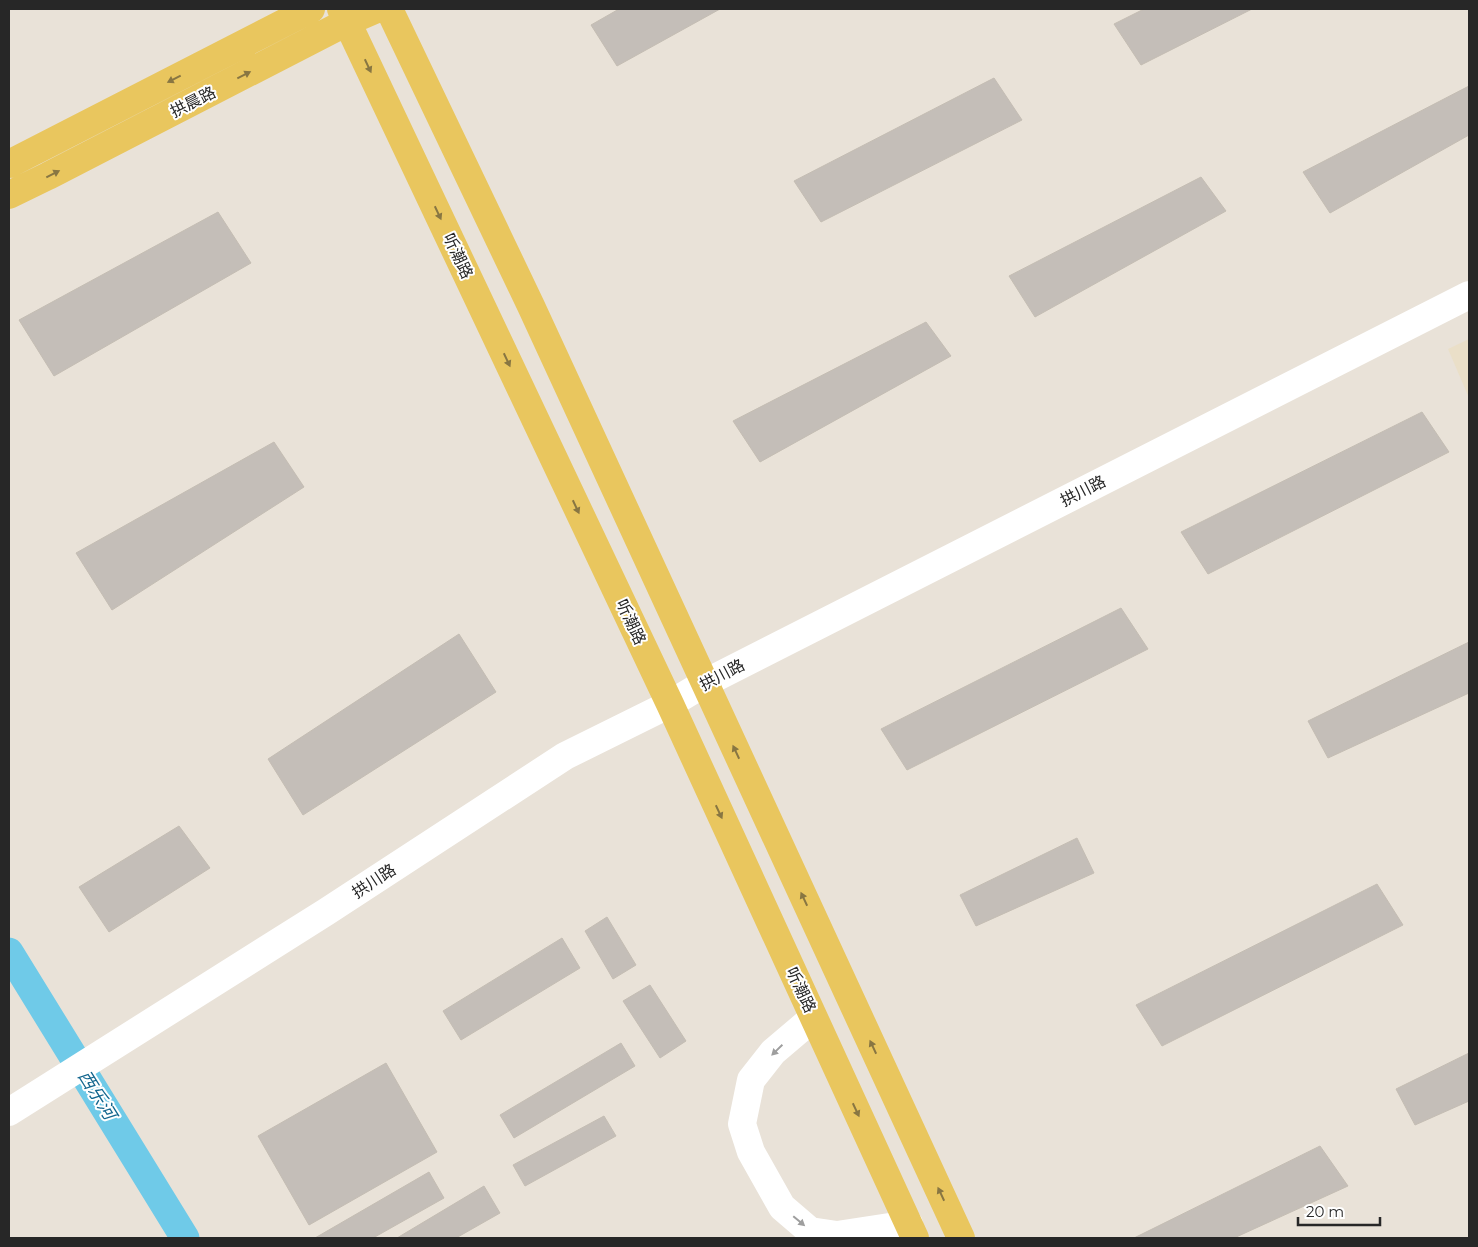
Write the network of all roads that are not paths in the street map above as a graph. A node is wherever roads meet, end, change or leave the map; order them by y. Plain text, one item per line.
1 (311, 9) edge
2 (377, 9) edge
3 (389, 9) edge
4 (344, 15) edge
5 (9, 164) edge
6 (9, 195) edge
7 (1469, 295) edge
8 (705, 683) junction
9 (670, 704) junction
10 (814, 1018) junction
11 (10, 1112) edge
12 (912, 1231) edge
13 (962, 1238) edge

1 -> 5 main road, 拱晨路
2 - 4 main road, 拱晨路
3 - 8 main road
6 -> 4 main road, 拱晨路
4 -> 9 main road, 听潮路
7 - 8 street, 拱川路
8 - 9 street, 拱川路
13 -> 8 main road
9 -> 10 main road, 听潮路
9 - 11 street, 拱川路
10 -> 12 main road, 听潮路
10 -> 12 street

